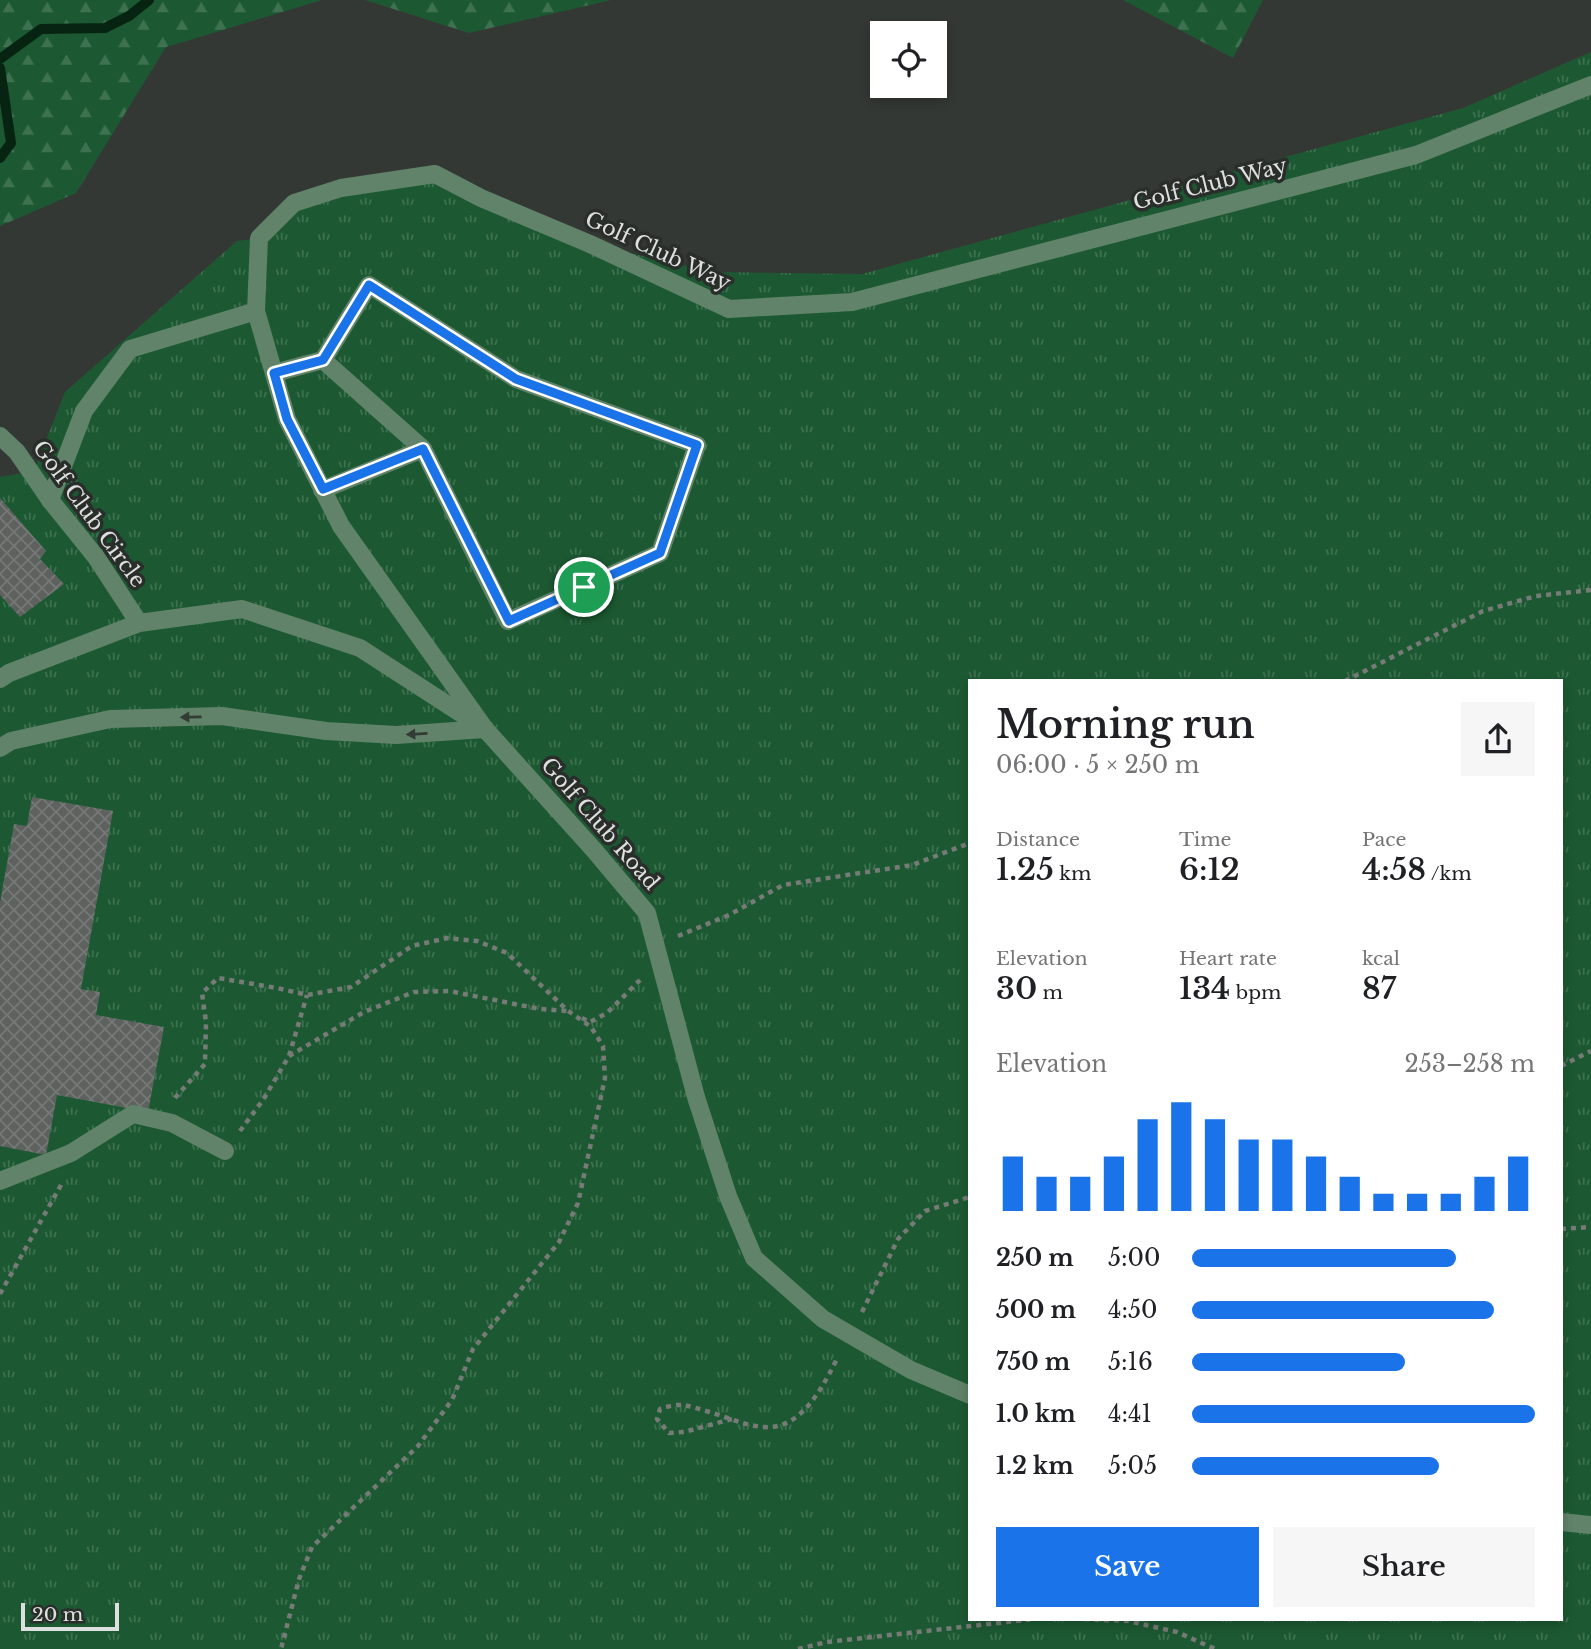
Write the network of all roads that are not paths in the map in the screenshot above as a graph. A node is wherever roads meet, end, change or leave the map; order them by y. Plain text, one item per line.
1 (1591, 85) edge
2 (256, 311) junction
3 (323, 360) junction
4 (274, 373) junction
5 (0, 436) edge
6 (423, 449) junction
7 (323, 489) junction
8 (50, 500) junction
9 (139, 622) junction
10 (0, 679) edge
11 (485, 729) junction
12 (0, 748) edge
13 (225, 1151) road end
14 (0, 1181) edge
15 (968, 1394) edge
16 (1563, 1522) edge
17 (1591, 1525) edge

1 - 2 street, Golf Club Way
2 - 4 street, Golf Club Way
2 - 8 street
3 - 4 street
3 - 6 street
3 - 6 street
4 - 7 street, Golf Club Way
5 - 8 street, Golf Club Circle
6 - 7 street
7 - 11 street, Golf Club Way
8 - 9 street, Golf Club Circle
9 - 10 street, Golf Club Road
9 - 11 street, Golf Club Road
11 -> 12 street
11 - 15 street, Golf Club Road
13 - 14 street
16 - 17 street

